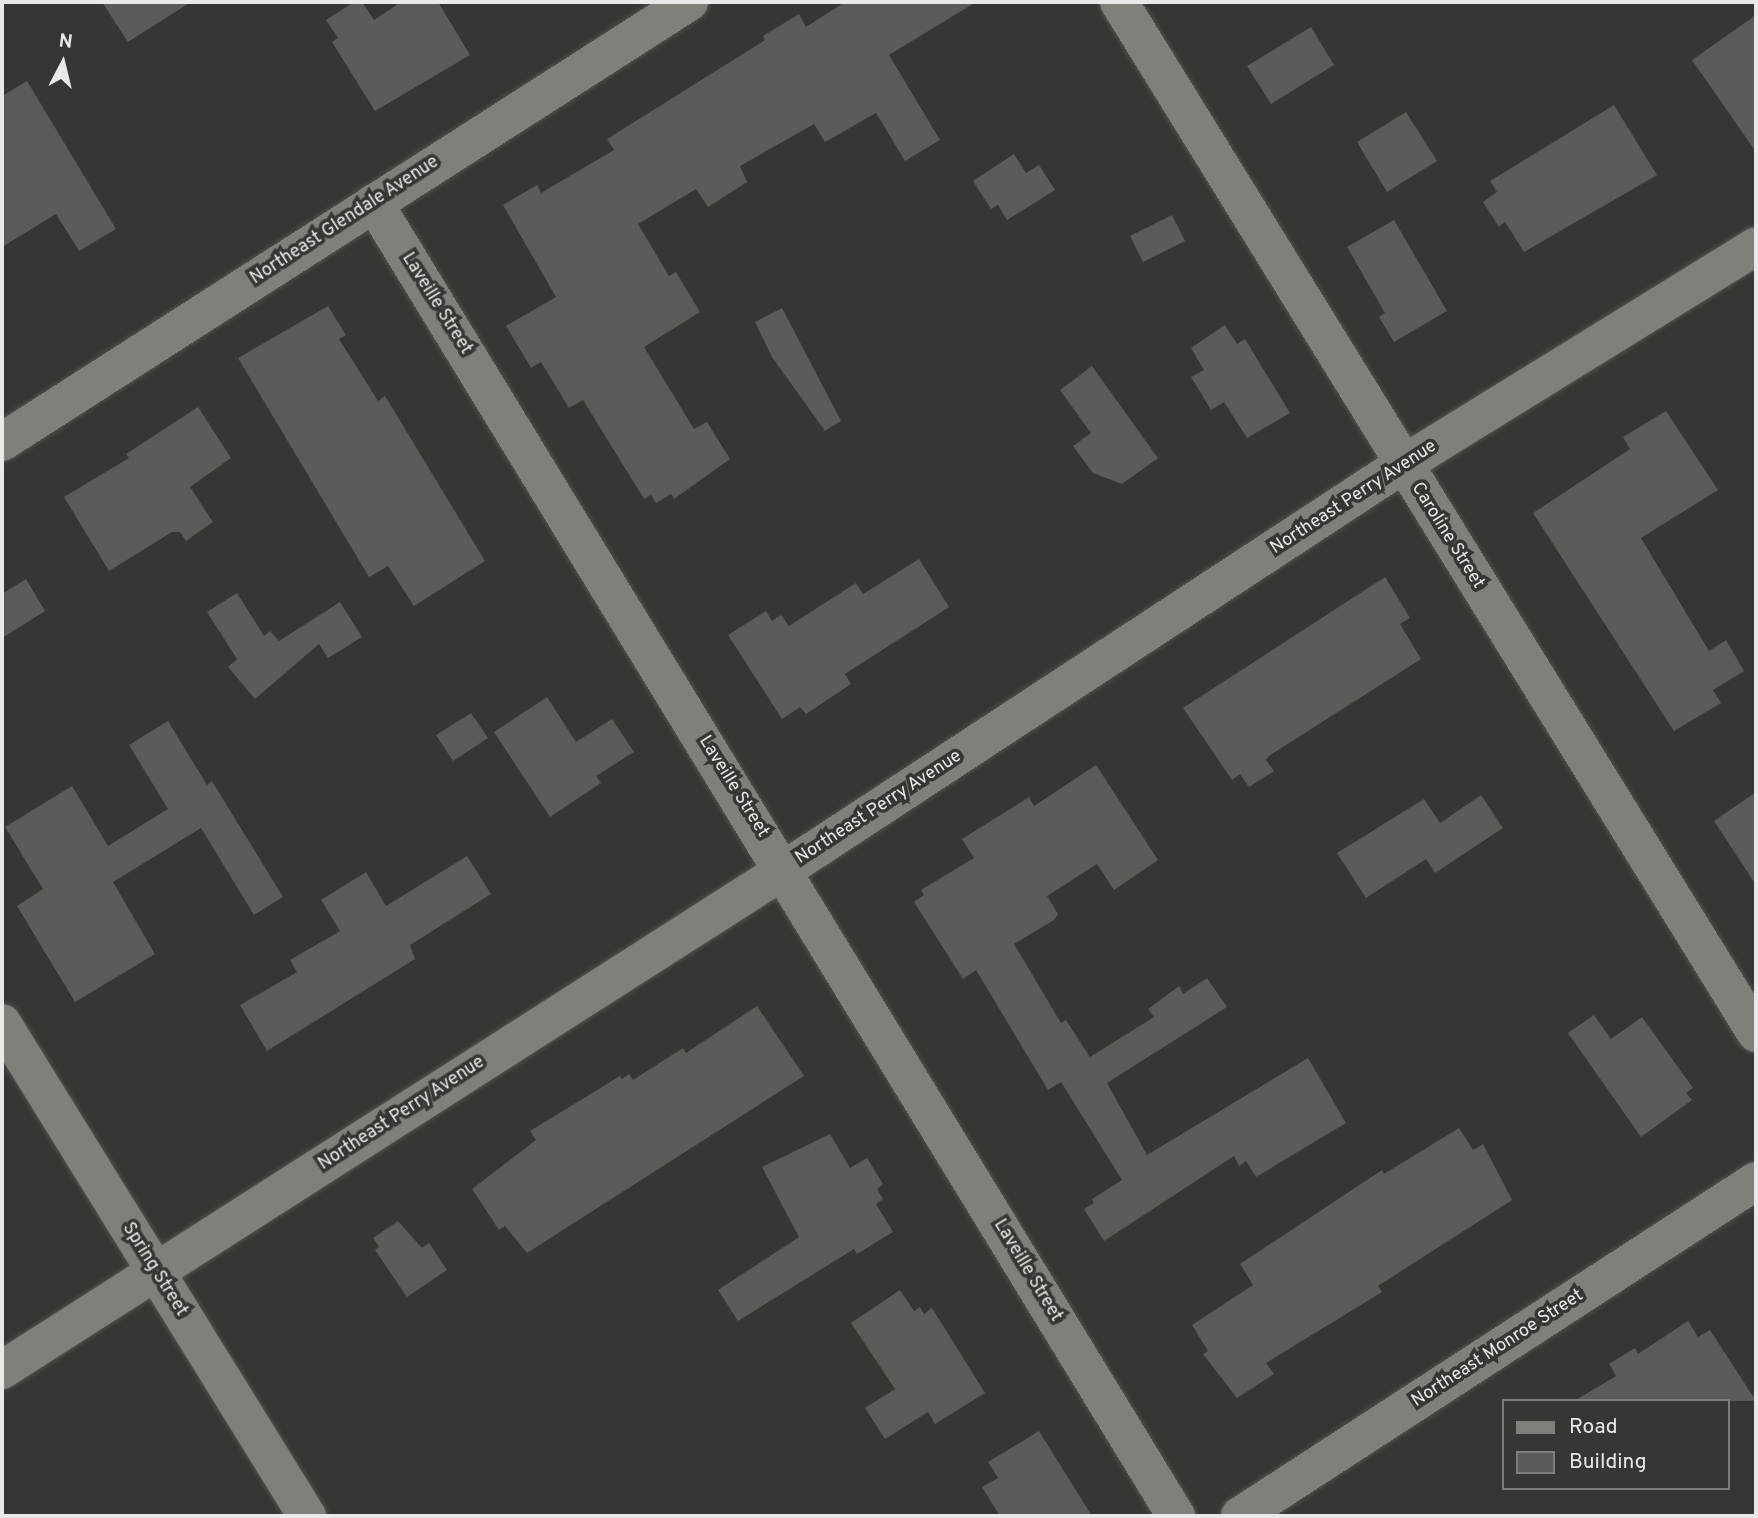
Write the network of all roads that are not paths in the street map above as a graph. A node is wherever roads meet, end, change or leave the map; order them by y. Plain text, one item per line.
1 (690, 2) edge
2 (1119, 2) edge
3 (374, 203) junction
4 (1756, 246) edge
5 (2, 442) edge
6 (1402, 465) junction
7 (784, 870) junction
8 (2, 1023) edge
9 (1756, 1033) edge
10 (1756, 1181) edge
11 (155, 1272) junction
12 (2, 1370) edge
13 (307, 1516) edge
14 (1176, 1516) edge
15 (1240, 1516) edge

1 - 3 street, Northeast Glendale Avenue
2 - 6 street, Caroline Street
3 - 5 street, Northeast Glendale Avenue
3 - 7 street, Laveille Street
4 - 6 street, Northeast Perry Avenue
6 - 7 street, Northeast Perry Avenue
6 - 9 street, Caroline Street
7 - 11 street, Northeast Perry Avenue
7 - 14 street, Laveille Street
8 - 11 street, Spring Street
10 - 15 street, Northeast Monroe Street
11 - 12 street, Northeast Perry Avenue
11 - 13 street, Spring Street

